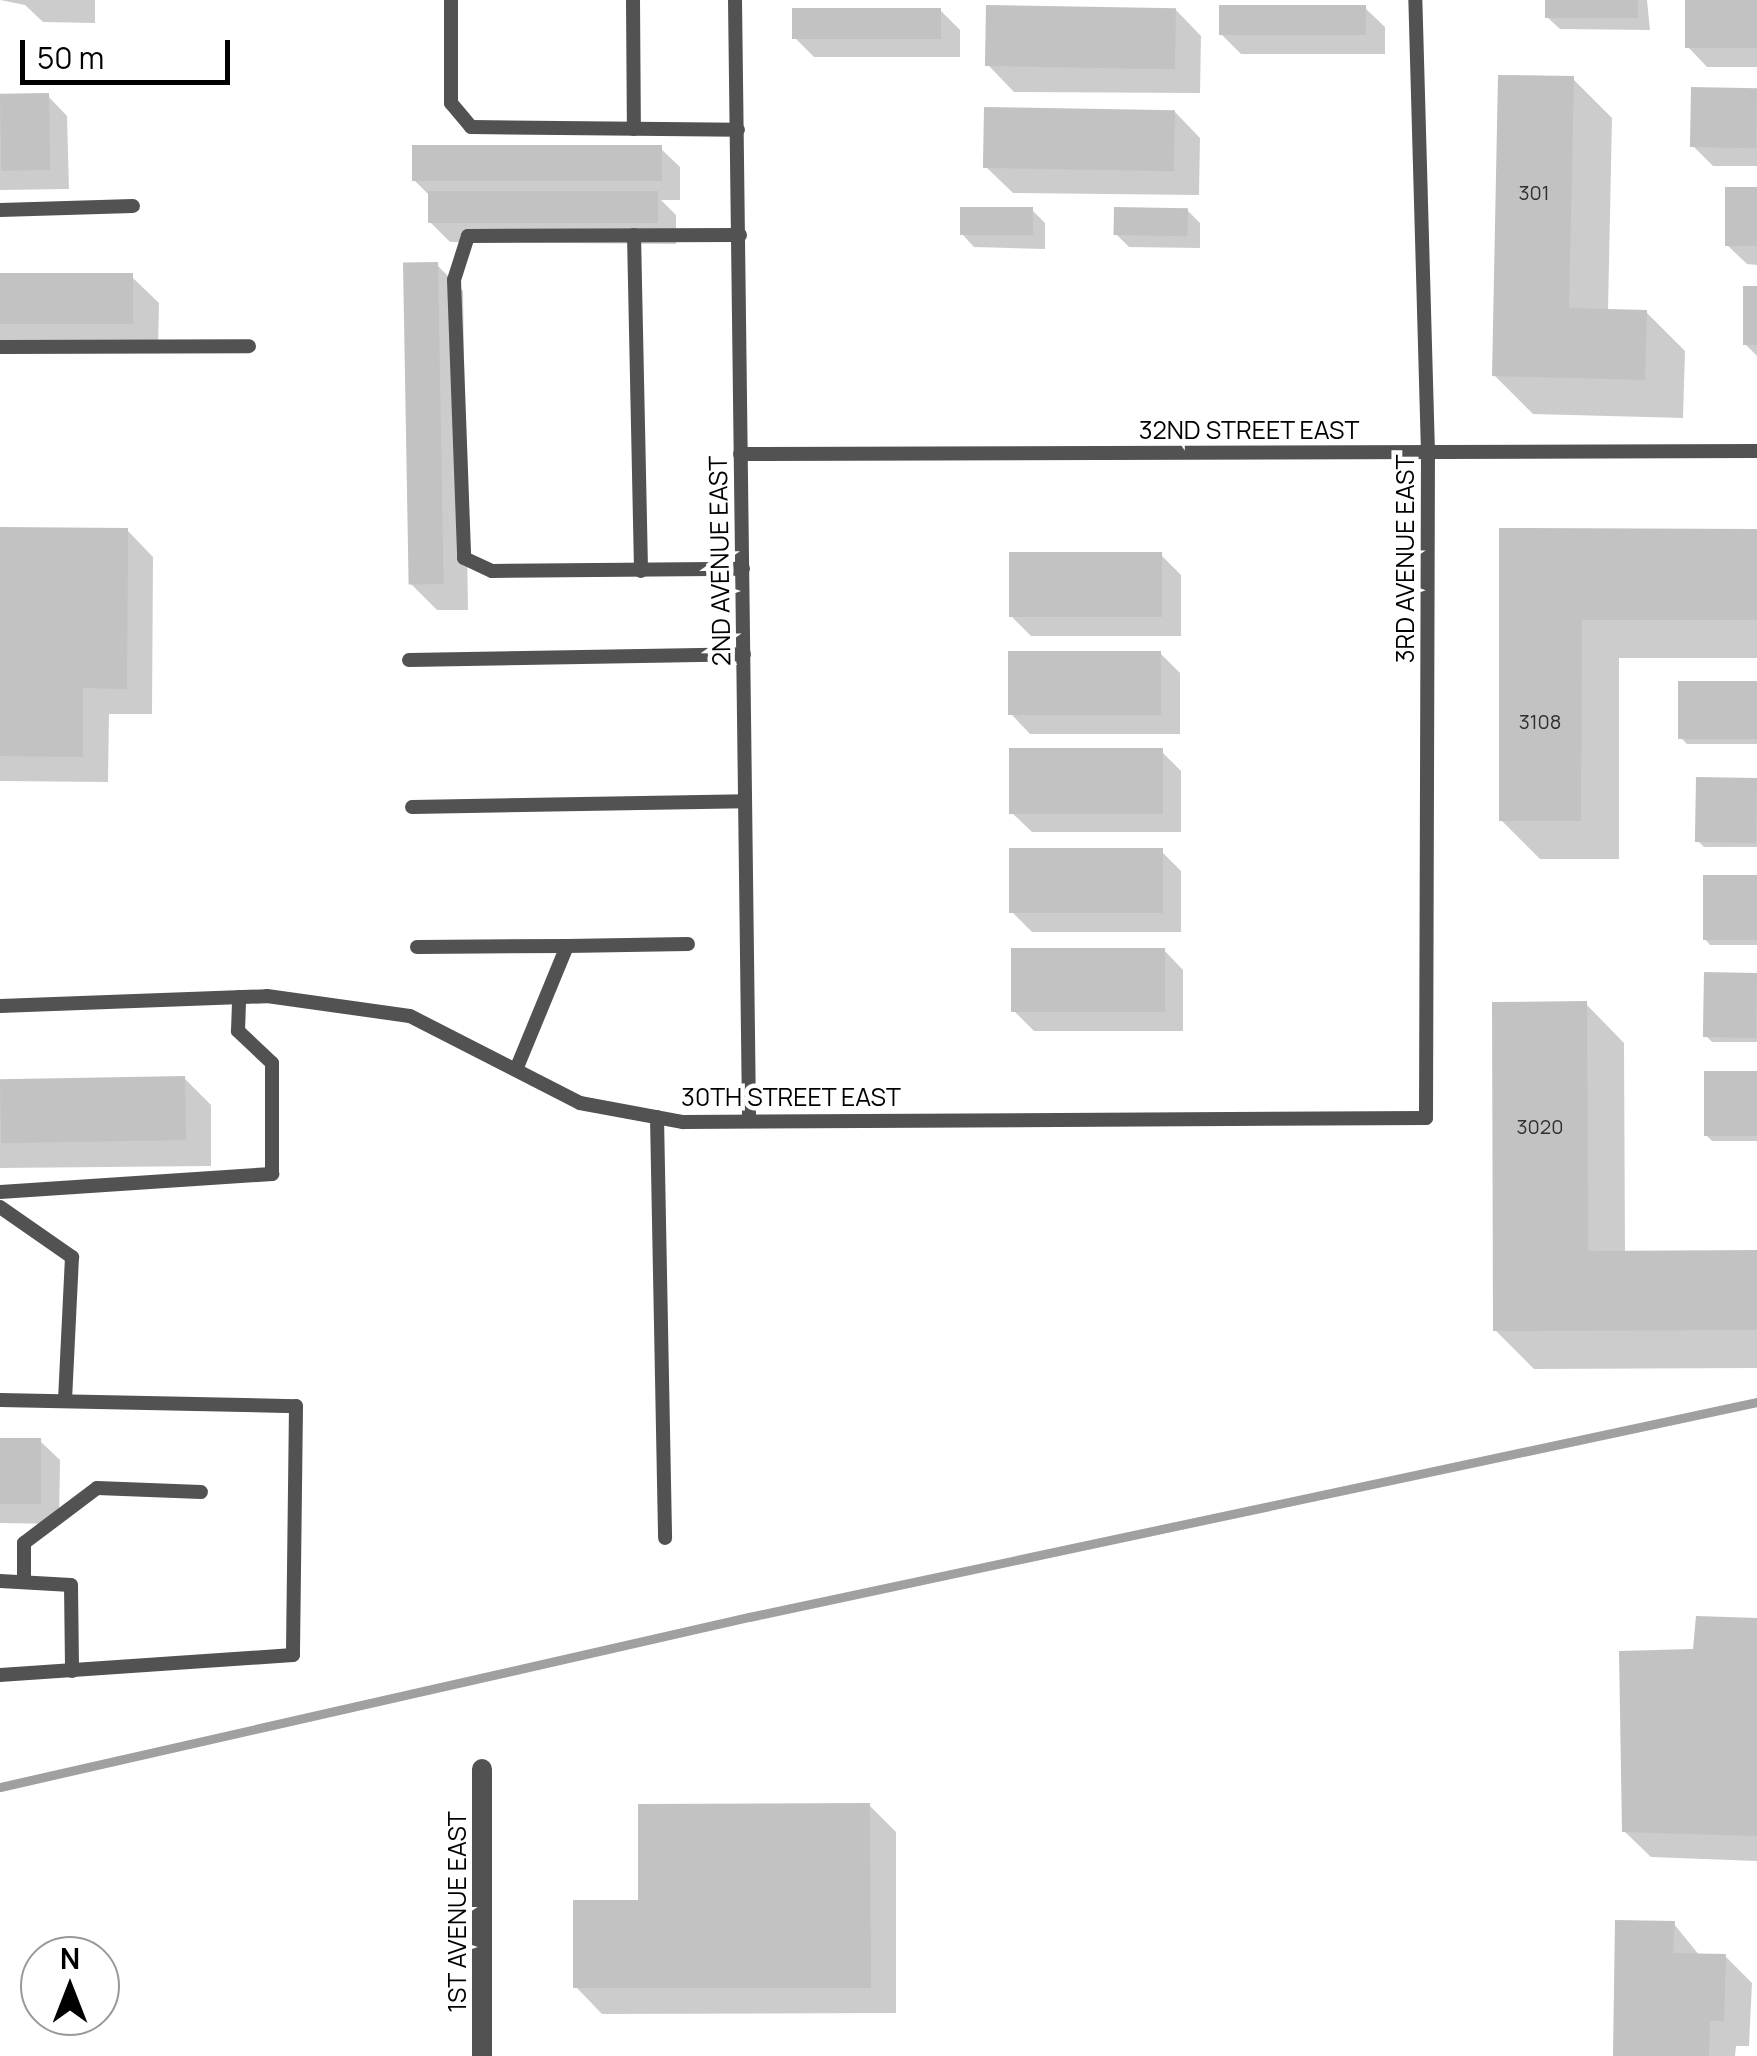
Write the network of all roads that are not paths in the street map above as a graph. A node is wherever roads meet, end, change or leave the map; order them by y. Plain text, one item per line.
1 (451, 0) edge
2 (633, 0) edge
3 (735, 0) edge
4 (1415, 0) edge
5 (634, 129) junction
6 (738, 130) junction
7 (132, 206) dead end
8 (0, 210) edge
9 (634, 235) junction
10 (740, 236) junction
11 (0, 346) edge
12 (249, 346) dead end
13 (1757, 451) edge
14 (1428, 453) junction
15 (740, 454) junction
16 (743, 569) junction
17 (641, 572) junction
18 (744, 654) junction
19 (409, 660) dead end
20 (745, 800) junction
21 (412, 806) dead end
22 (688, 944) dead end
23 (568, 946) junction
24 (417, 947) dead end
25 (239, 997) junction
26 (0, 1006) edge
27 (516, 1070) junction
28 (657, 1117) junction
29 (1426, 1118) joint
30 (749, 1121) junction
31 (0, 1192) edge
32 (0, 1207) edge
33 (0, 1400) edge
34 (65, 1401) junction
35 (201, 1492) dead end
36 (665, 1538) dead end
37 (0, 1582) edge
38 (24, 1582) junction
39 (72, 1671) junction
40 (0, 1674) edge
41 (482, 1769) dead end
42 (482, 2056) edge

1 - 5 lane
2 - 5 lane
3 - 6 lane, 2ND AVENUE EAST
4 - 14 lane, 3RD AVENUE EAST
5 - 6 lane
6 - 10 lane, 2ND AVENUE EAST
7 - 8 lane
9 - 10 lane
9 - 17 lane
9 - 17 lane
10 - 15 lane, 2ND AVENUE EAST
11 - 12 lane
13 - 14 lane, 32ND STREET EAST
14 - 15 lane, 32ND STREET EAST
14 - 29 lane, 3RD AVENUE EAST
15 - 16 lane, 2ND AVENUE EAST
16 - 17 lane
16 - 18 lane, 2ND AVENUE EAST
18 - 19 lane
18 - 20 lane, 2ND AVENUE EAST
20 - 21 lane
20 - 30 lane, 2ND AVENUE EAST
22 - 23 lane
23 - 24 lane
23 - 27 lane
25 - 26 lane, 30TH STREET EAST
25 - 27 lane, 30TH STREET EAST
25 - 31 lane
27 - 28 lane, 30TH STREET EAST
28 - 30 lane, 30TH STREET EAST
28 - 36 lane
29 - 30 lane, 30TH STREET EAST
32 - 34 lane
33 - 34 lane
34 - 39 lane
35 - 38 lane
37 - 38 lane
38 - 39 lane
39 - 40 lane
41 - 42 street, 1ST AVENUE EAST

